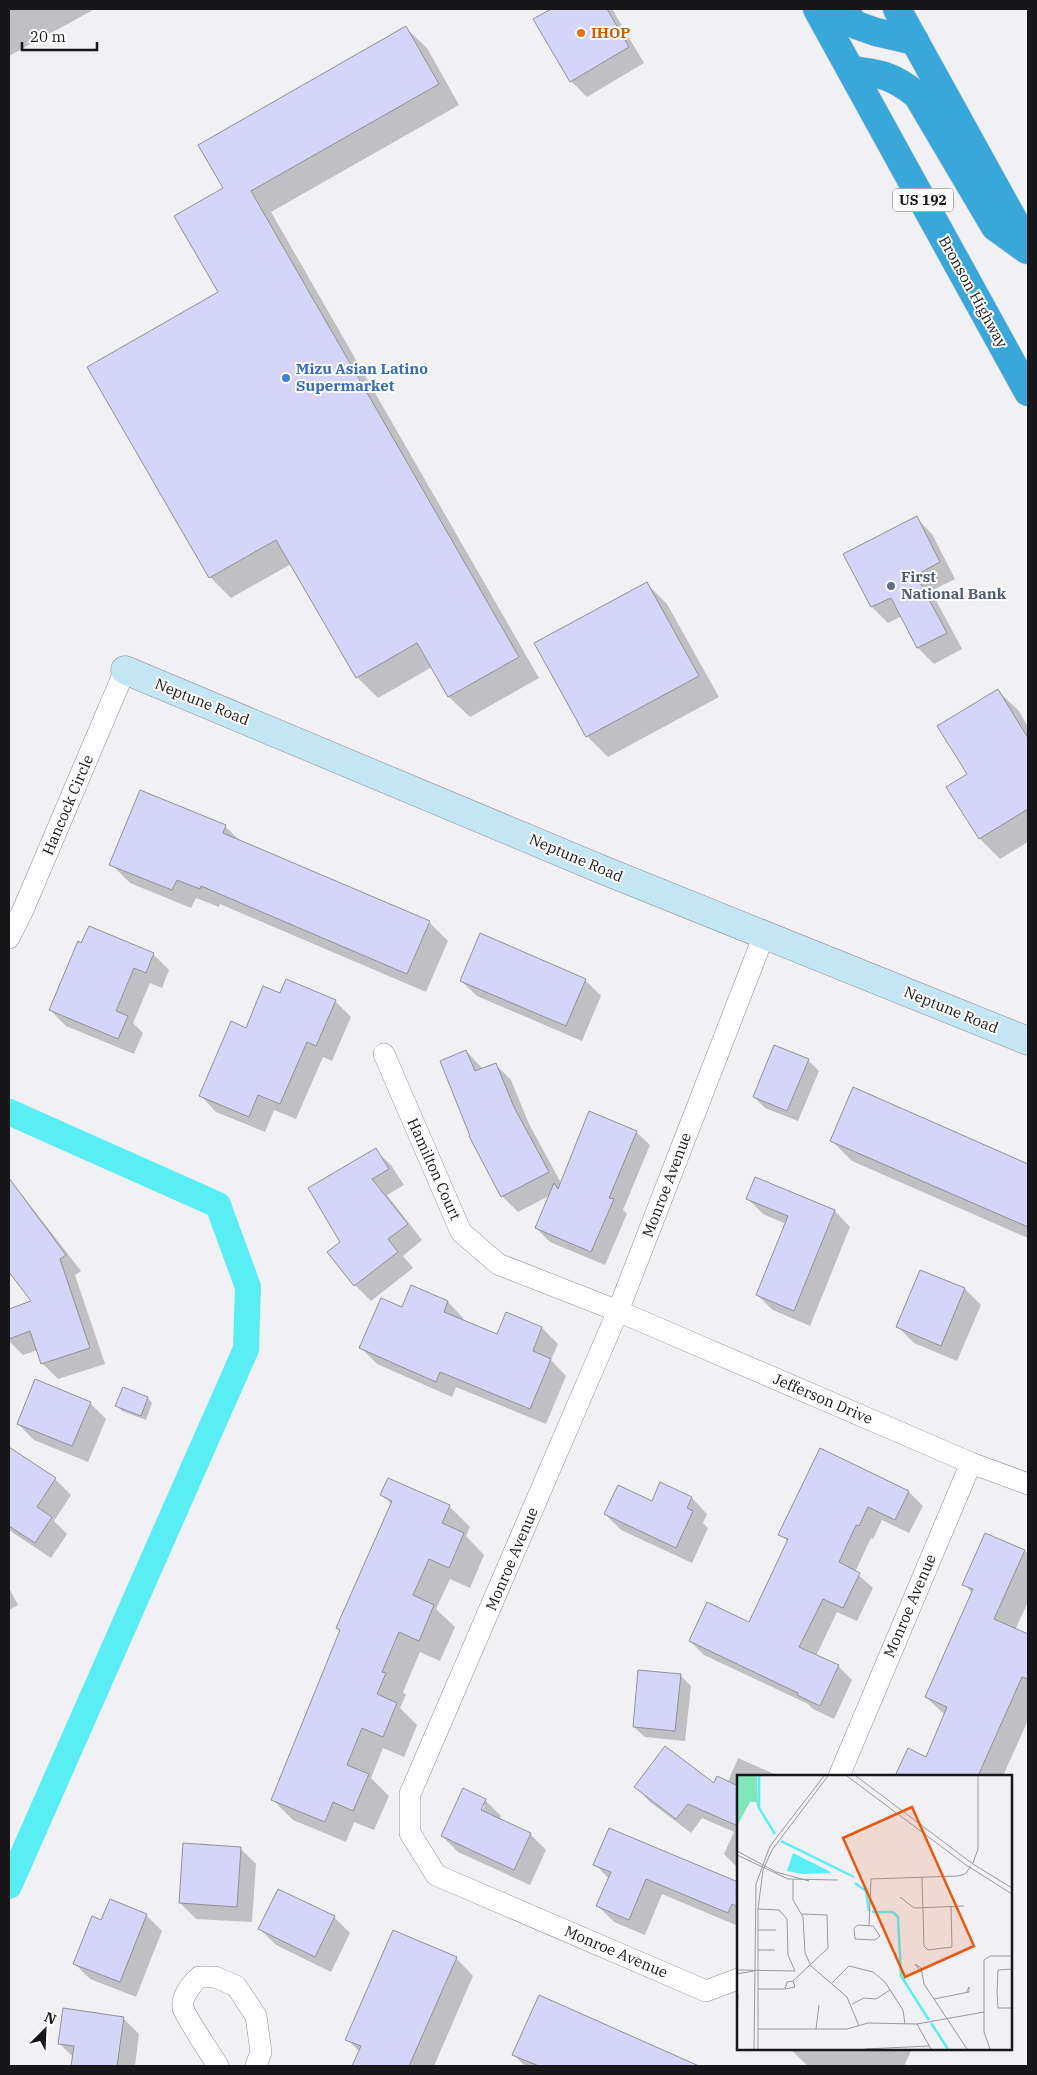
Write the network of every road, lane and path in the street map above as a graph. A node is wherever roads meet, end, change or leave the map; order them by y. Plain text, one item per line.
1 (817, 9) edge
2 (840, 9) edge
3 (897, 9) edge
4 (915, 41) junction
5 (851, 70) junction
6 (1028, 246) edge
7 (1028, 251) edge
8 (1028, 392) edge
9 (125, 670) joint
10 (764, 935) junction
11 (9, 938) edge
12 (1028, 1041) edge
13 (384, 1054) dead end
14 (618, 1311) junction
15 (971, 1463) junction
16 (1028, 1484) edge
17 (839, 1775) edge
18 (737, 1979) edge
19 (218, 2066) edge
20 (256, 2066) edge

1 - 5 highway, Bronson Highway / US 192
2 - 4 highway
3 - 4 highway
4 - 6 highway
5 - 7 highway
5 - 8 highway, Bronson Highway / US 192
9 - 10 main road, Neptune Road
9 - 11 street, Hancock Circle
10 - 12 main road, Neptune Road
10 - 14 street, Monroe Avenue
13 - 14 street, Hamilton Court
14 - 15 street, Jefferson Drive
14 - 18 street, Monroe Avenue
15 - 16 street, Jefferson Drive
15 - 17 street, Monroe Avenue
19 - 20 street

